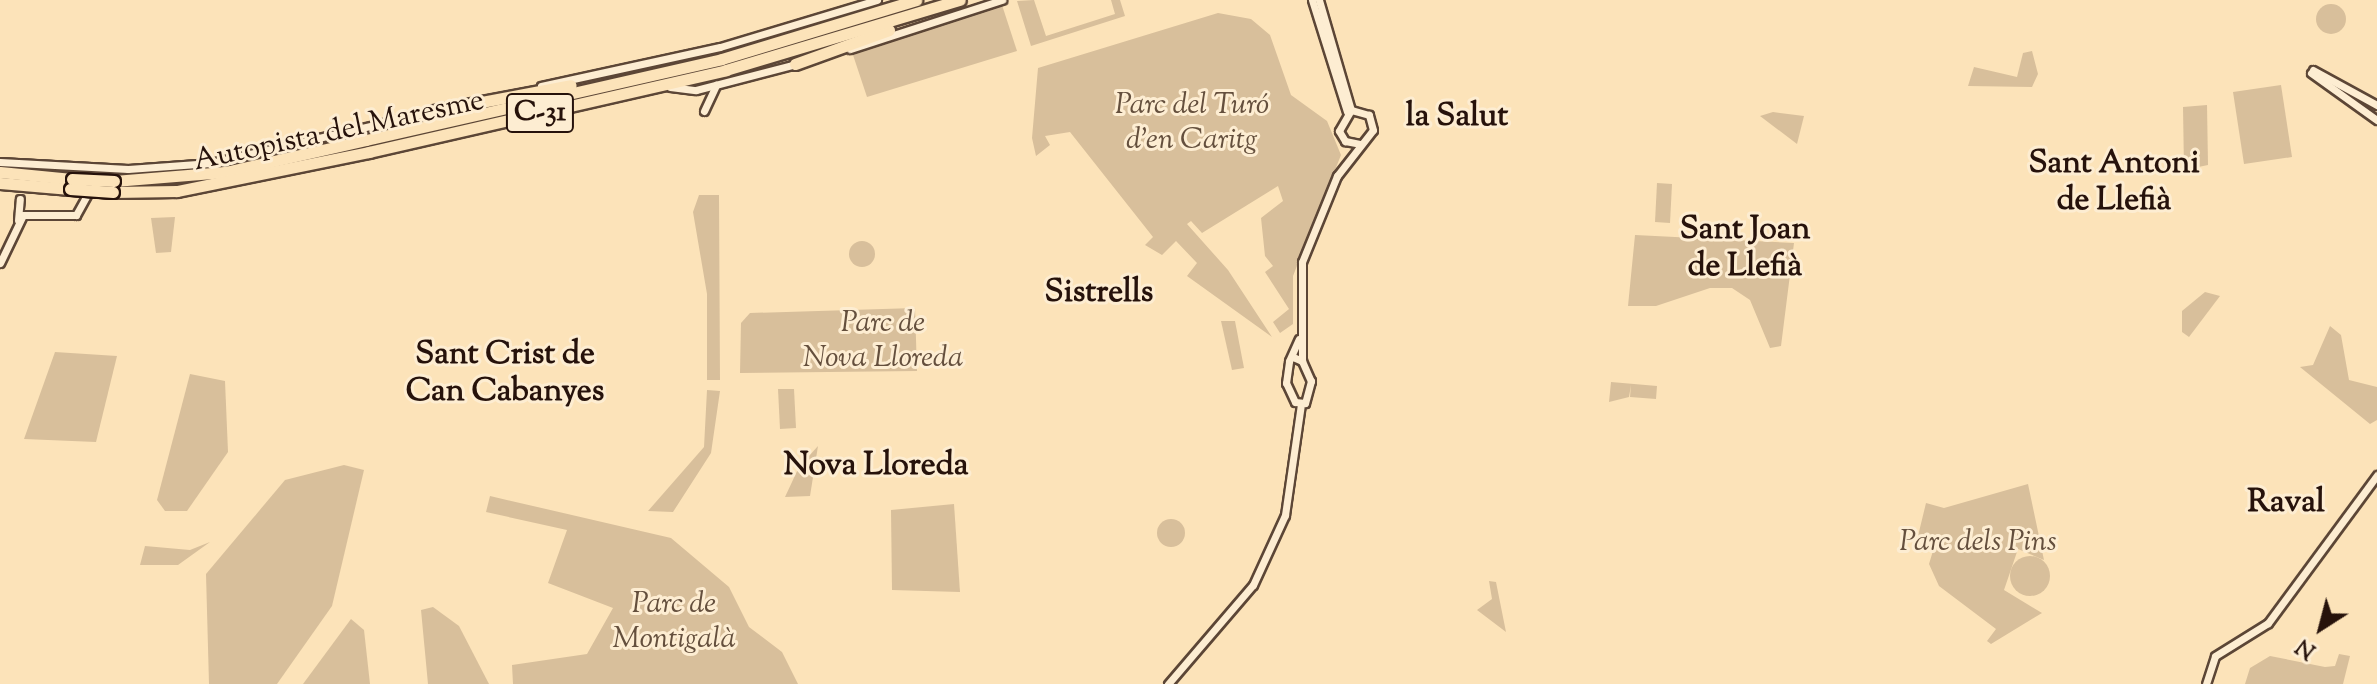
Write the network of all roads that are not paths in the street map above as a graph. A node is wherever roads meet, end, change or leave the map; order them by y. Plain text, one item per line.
1 (877, 0) edge
2 (916, 0) edge
3 (1002, 0) edge
4 (1312, 0) edge
5 (1319, 0) edge
6 (954, 2) edge
7 (795, 64) junction
8 (643, 77) junction
9 (716, 85) junction
10 (670, 87) dead end
11 (2377, 105) edge
12 (434, 111) junction
13 (704, 111) dead end
14 (1349, 111) junction
15 (2377, 120) edge
16 (1345, 141) junction
17 (1360, 144) junction
18 (1346, 161) junction
19 (0, 162) edge
20 (99, 167) junction
21 (0, 172) edge
22 (0, 183) edge
23 (71, 184) junction
24 (20, 199) dead end
25 (18, 223) junction
26 (0, 263) edge
27 (1300, 333) junction
28 (1293, 357) junction
29 (1302, 361) junction
30 (1298, 403) junction
31 (2377, 475) edge
32 (1168, 684) edge
33 (2206, 684) edge

1 - 12 street
2 - 8 highway, Autopista del Maresme / C-31
3 - 7 street
4 - 14 street
5 - 14 street
6 - 7 highway
6 - 23 highway, Autopista del Maresme / C-31, bridge
7 - 9 street
8 - 12 highway
8 - 23 highway, Autopista del Maresme / C-31, bridge
9 - 10 street
9 - 13 street
11 - 15 street
12 - 20 street
14 - 16 street
14 - 17 street
16 - 17 street
16 - 18 street
17 - 18 street
18 - 27 street
19 - 20 street
20 - 25 street
21 - 23 highway, Autopista del Maresme / C-31
22 - 23 highway, Autopista del Maresme / C-31
24 - 25 street
25 - 26 street
27 - 28 street
27 - 29 street
28 - 29 street
28 - 30 street
29 - 30 street
30 - 32 street
31 - 33 street

